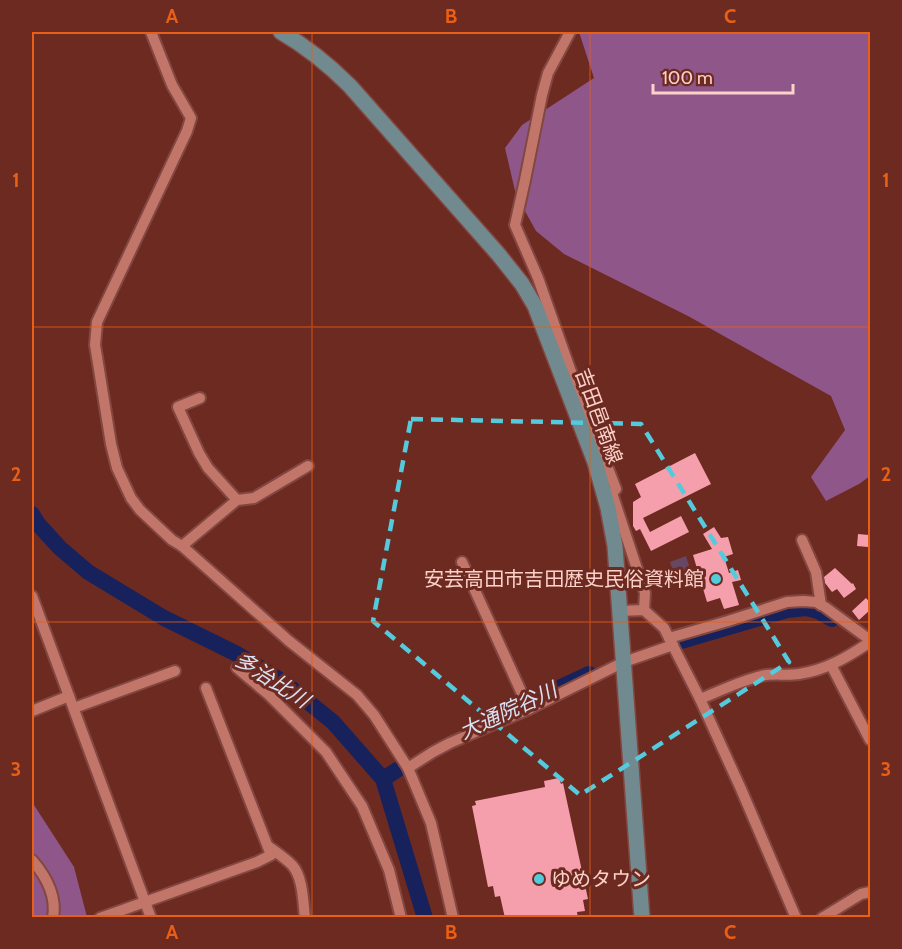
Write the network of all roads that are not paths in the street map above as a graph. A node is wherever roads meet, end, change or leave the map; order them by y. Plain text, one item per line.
1 (151, 32) edge
2 (281, 32) edge
3 (570, 32) edge
4 (200, 399) dead end
5 (308, 466) dead end
6 (237, 500) junction
7 (802, 540) dead end
8 (182, 546) junction
9 (462, 562) dead end
10 (32, 597) edge
11 (821, 605) junction
12 (645, 610) junction
13 (619, 611) junction
14 (671, 641) junction
15 (870, 641) edge
16 (624, 662) junction
17 (831, 665) junction
18 (237, 668) dead end
19 (175, 671) dead end
20 (206, 688) dead end
21 (69, 696) junction
22 (700, 699) junction
23 (74, 708) junction
24 (529, 709) junction
25 (32, 711) edge
26 (870, 740) edge
27 (408, 768) junction
28 (268, 846) junction
29 (32, 860) edge
30 (870, 892) edge
31 (145, 902) junction
32 (53, 918) edge
33 (100, 918) edge
34 (151, 918) edge
35 (305, 918) edge
36 (401, 918) edge
37 (453, 918) edge
38 (642, 918) edge
39 (796, 918) edge
40 (822, 918) edge

1 - 8 street
2 - 13 main road, 吉田邑南線
3 - 12 street
4 - 6 street
5 - 6 street
6 - 8 street
7 - 11 street
8 - 27 street
9 - 24 street
10 - 21 street
11 - 14 street
11 - 15 street
12 - 13 street
12 - 14 street
13 - 16 main road, 吉田邑南線
14 - 16 street
14 - 22 street
15 - 17 street
16 - 24 street
16 - 38 main road, 吉田邑南線
17 - 22 street
17 - 26 street
18 - 36 street
19 - 23 street
20 - 28 street
21 - 23 street
21 - 25 street
22 - 39 street
23 - 31 street
24 - 27 street
27 - 37 street
28 - 31 street
28 - 35 street
29 - 32 street
30 - 40 street
31 - 33 street
31 - 34 street

